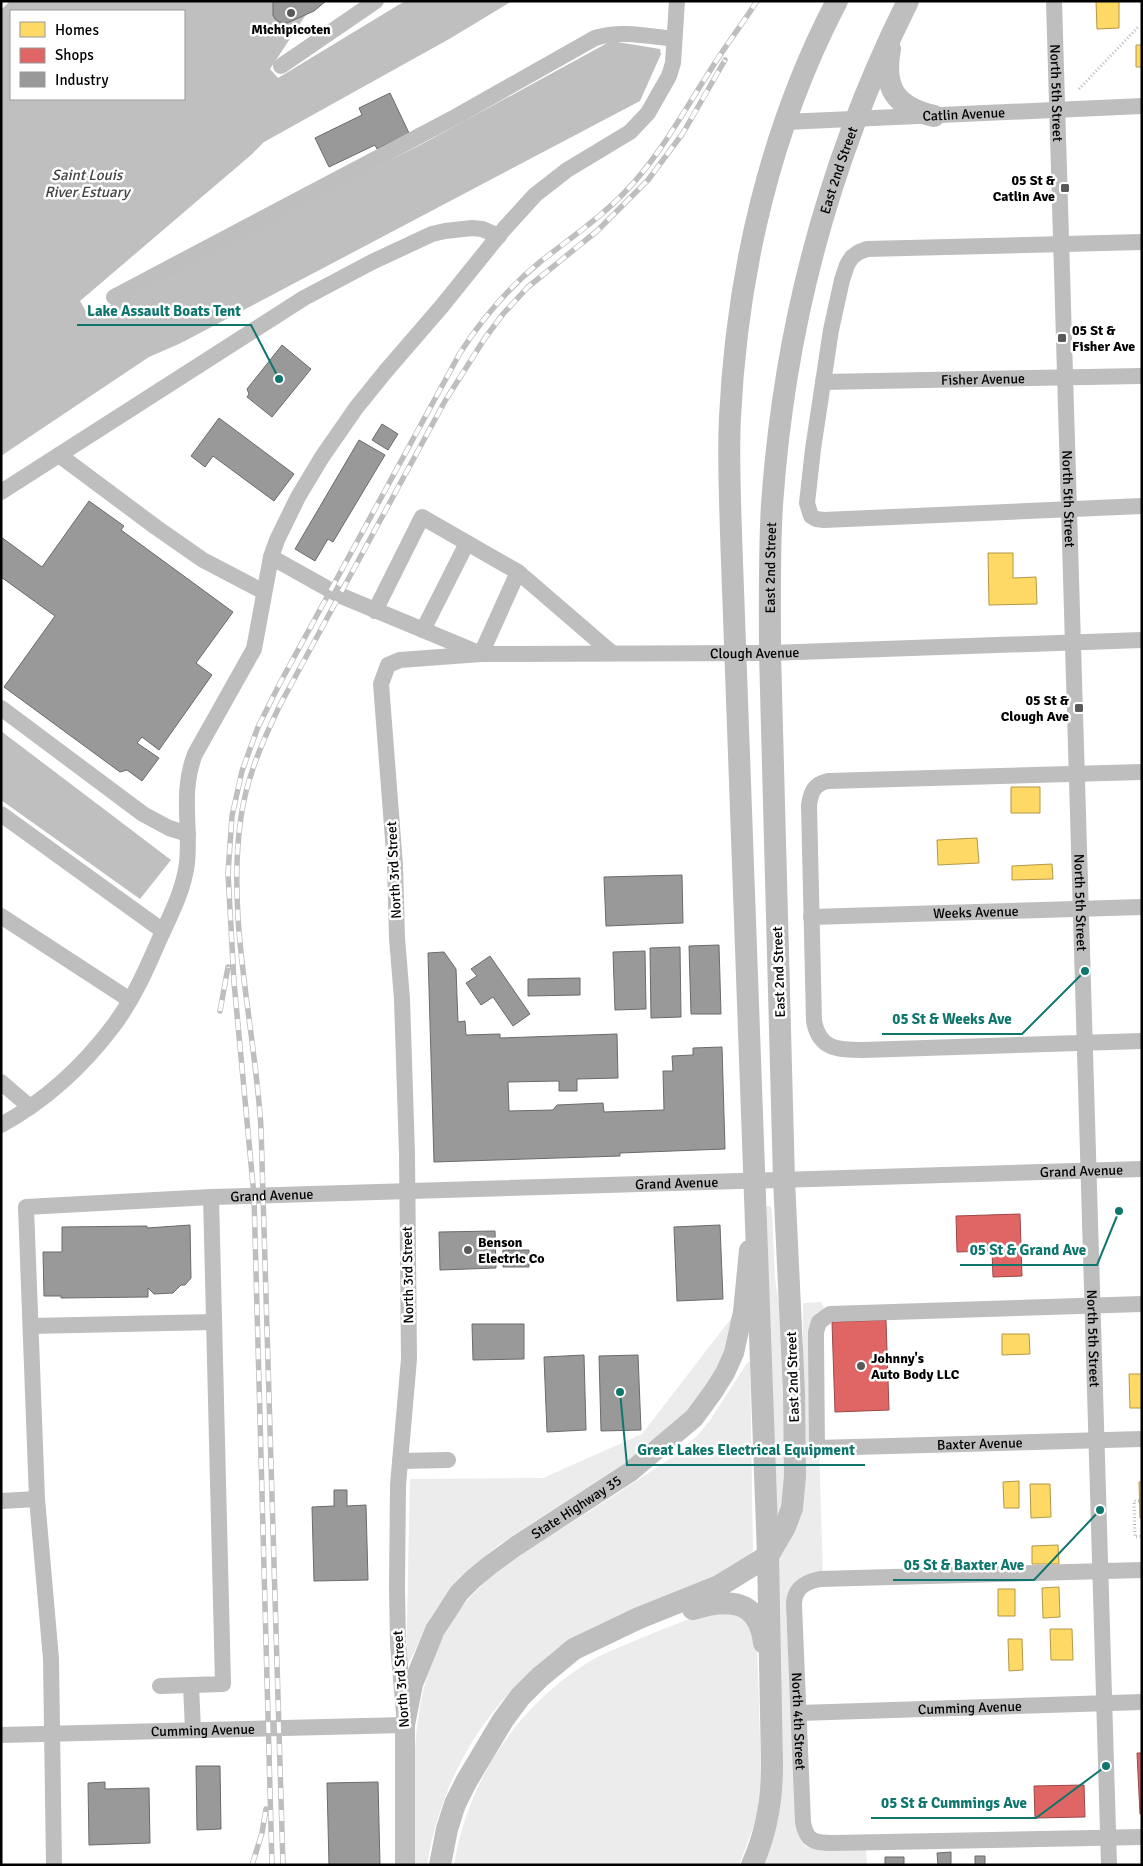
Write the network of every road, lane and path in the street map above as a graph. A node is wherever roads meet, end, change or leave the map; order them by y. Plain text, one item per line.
1 (376, 1) edge
2 (676, 1) edge
3 (837, 1) edge
4 (908, 1) edge
5 (1054, 1) edge
6 (895, 27) junction
7 (1138, 27) dead end
8 (674, 39) junction
9 (281, 66) dead end
10 (1079, 89) dead end
11 (1142, 106) edge
12 (1057, 109) junction
13 (934, 116) junction
14 (854, 120) junction
15 (785, 122) junction
16 (499, 236) junction
17 (1142, 242) edge
18 (1061, 244) junction
19 (114, 297) dead end
20 (1142, 376) edge
21 (1065, 378) junction
22 (823, 382) junction
23 (59, 455) junction
24 (1, 492) edge
25 (1142, 506) edge
26 (1069, 508) junction
27 (468, 543) junction
28 (271, 557) junction
29 (518, 572) junction
30 (264, 592) junction
31 (375, 611) junction
32 (423, 630) junction
33 (1142, 640) edge
34 (1073, 642) junction
35 (612, 653) junction
36 (736, 653) junction
37 (770, 653) junction
38 (480, 654) junction
39 (381, 684) joint
40 (1, 708) edge
41 (1142, 772) edge
42 (1077, 774) junction
43 (1, 814) edge
44 (188, 834) junction
45 (1142, 907) edge
46 (1081, 909) junction
47 (1, 916) edge
48 (811, 917) junction
49 (163, 931) junction
50 (130, 1000) junction
51 (1142, 1040) edge
52 (1085, 1042) junction
53 (1, 1082) edge
54 (30, 1107) junction
55 (1, 1125) edge
56 (1142, 1169) edge
57 (1089, 1171) junction
58 (784, 1180) junction
59 (754, 1190) junction
60 (406, 1191) junction
61 (211, 1197) junction
62 (1142, 1304) edge
63 (1092, 1305) junction
64 (214, 1322) junction
65 (31, 1326) junction
66 (1142, 1439) edge
67 (1096, 1440) junction
68 (448, 1460) dead end
69 (400, 1461) junction
70 (37, 1499) junction
71 (1, 1500) edge
72 (1139, 1501) dead end
73 (1142, 1536) edge
74 (768, 1556) junction
75 (1142, 1570) edge
76 (1100, 1572) junction
77 (540, 1677) junction
78 (191, 1685) junction
79 (160, 1686) dead end
80 (1104, 1702) junction
81 (1142, 1702) edge
82 (798, 1713) junction
83 (405, 1726) junction
84 (193, 1730) junction
85 (53, 1734) junction
86 (1, 1735) edge
87 (772, 1766) junction
88 (1108, 1837) junction
89 (1142, 1837) edge
90 (54, 1865) edge
91 (405, 1865) edge
92 (440, 1865) edge
93 (752, 1865) edge
94 (1109, 1865) edge

1 - 9 street
2 - 8 street
3 - 15 highway
4 - 6 highway, East 2nd Street
5 - 12 street, North 5th Street
6 - 13 highway
6 - 14 highway, East 2nd Street
7 - 10 path
8 - 16 street
8 - 19 street
11 - 12 street, Catlin Avenue
12 - 13 street, Catlin Avenue
12 - 18 street, North 5th Street
13 - 14 street, Catlin Avenue
14 - 15 street, Catlin Avenue
14 - 37 highway, East 2nd Street
15 - 36 highway
16 - 23 street
16 - 28 street
17 - 18 street
18 - 21 street, North 5th Street
18 - 22 street
20 - 21 street, Fisher Avenue
21 - 22 street, Fisher Avenue
21 - 26 street, North 5th Street
22 - 26 street
23 - 24 street
23 - 30 street
25 - 26 street
26 - 34 street, North 5th Street
27 - 29 street
27 - 31 street
27 - 32 street
28 - 30 street
28 - 31 street
29 - 35 street
29 - 38 street
30 - 44 street
31 - 32 street
32 - 38 street
33 - 34 street, Clough Avenue
34 - 37 street, Clough Avenue
34 - 42 street, North 5th Street
35 - 36 street, Clough Avenue
35 - 38 street, Clough Avenue
36 - 37 street, Clough Avenue
36 - 59 highway
37 - 58 highway, East 2nd Street
38 - 39 street, Clough Avenue
39 - 60 street, North 3rd Street
40 - 44 street
41 - 42 street
42 - 46 street, North 5th Street
42 - 48 street
43 - 49 street
44 - 49 street
45 - 46 street, Weeks Avenue
46 - 48 street, Weeks Avenue
46 - 52 street, North 5th Street
47 - 50 street
48 - 52 street
49 - 50 street
50 - 54 street
51 - 52 street
52 - 57 street, North 5th Street
53 - 54 street
54 - 55 street
56 - 57 street, Grand Avenue
57 - 58 street, Grand Avenue
57 - 63 street, North 5th Street
58 - 59 street, Grand Avenue
58 - 74 highway, East 2nd Street
59 - 60 street, Grand Avenue
59 - 74 highway
59 - 83 main road, State Highway 35
60 - 61 street, Grand Avenue
60 - 69 street, North 3rd Street
61 - 64 street
61 - 65 street, Grand Avenue
62 - 63 street
63 - 67 street, North 5th Street
63 - 67 street, Baxter Avenue
64 - 65 street
64 - 78 street
65 - 70 street
66 - 67 street, Baxter Avenue
67 - 76 street, North 5th Street
68 - 69 street
69 - 83 street, North 3rd Street
70 - 71 street
70 - 85 street
72 - 73 path
74 - 77 highway
74 - 87 highway
75 - 76 street
76 - 80 street, North 5th Street
76 - 82 street, North 4th Street
77 - 87 highway
77 - 92 highway
78 - 79 street
78 - 84 street
80 - 81 street, Cumming Avenue
80 - 82 street, Cumming Avenue
80 - 88 street, North 5th Street
82 - 88 street, North 4th Street
83 - 84 street, Cumming Avenue
83 - 91 main road, North 3rd Street
84 - 85 street, Cumming Avenue
85 - 86 street, Cumming Avenue
85 - 90 street
87 - 93 highway
88 - 89 street
88 - 94 street, North 5th Street

